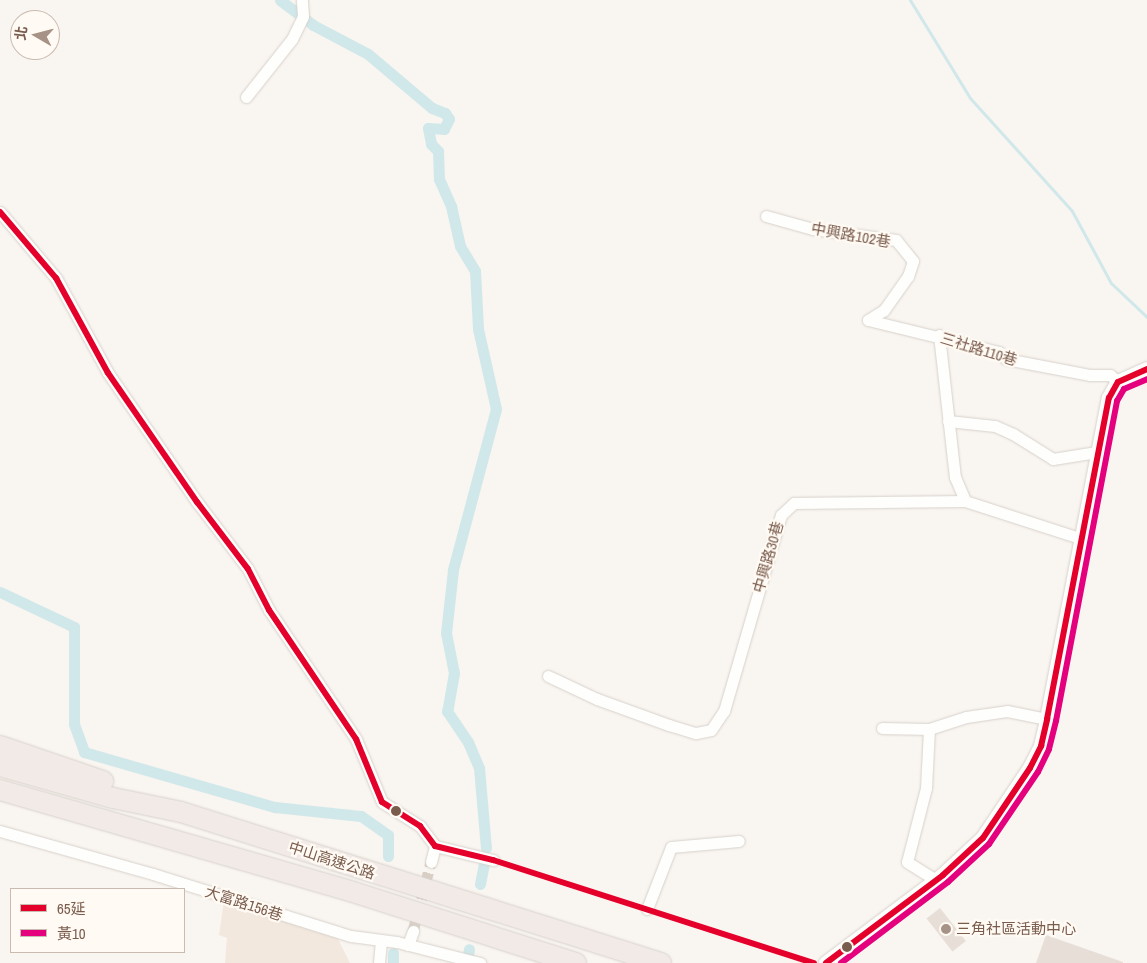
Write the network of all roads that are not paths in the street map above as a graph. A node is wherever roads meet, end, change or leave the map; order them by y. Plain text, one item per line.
1 (302, 0) edge
2 (246, 97) dead end
3 (0, 212) edge
4 (766, 216) dead end
5 (868, 320) joint
6 (939, 335) junction
7 (1147, 368) edge
8 (1118, 382) junction
9 (948, 421) junction
10 (1096, 452) junction
11 (965, 501) junction
12 (1083, 539) junction
13 (548, 676) dead end
14 (1047, 718) junction
15 (882, 728) dead end
16 (929, 729) junction
17 (0, 746) edge
18 (0, 766) edge
19 (0, 790) edge
20 (181, 812) junction
21 (0, 831) edge
22 (739, 841) dead end
23 (435, 846) junction
24 (493, 860) dead end
25 (431, 862) tunnel mouth
26 (936, 880) junction
27 (647, 909) dead end
28 (413, 931) tunnel mouth
29 (381, 941) junction
30 (408, 945) junction
31 (379, 963) edge
32 (480, 963) edge
33 (576, 963) edge
34 (661, 963) edge
35 (826, 963) edge

1 - 2 street
3 - 23 street
4 - 5 street, 中興路102巷
5 - 6 street, 三社路110巷
6 - 8 street, 三社路110巷
6 - 9 street
7 - 8 street
8 - 10 street
9 - 10 street
9 - 11 street
10 - 12 street
11 - 12 street, 中興路30巷
11 - 13 street, 中興路30巷
12 - 14 street
14 - 16 street
14 - 26 street
15 - 16 street
16 - 26 street
17 - 20 highway
18 - 20 highway, 中山高速公路
19 - 33 highway, 中山高速公路
20 - 34 highway, 中山高速公路
21 - 29 street, 大富路156巷
22 - 27 street
23 - 24 street
23 - 25 street
26 - 35 street
28 - 30 street
29 - 30 street, 大富路156巷
29 - 31 street
30 - 32 street, 大富路156巷

